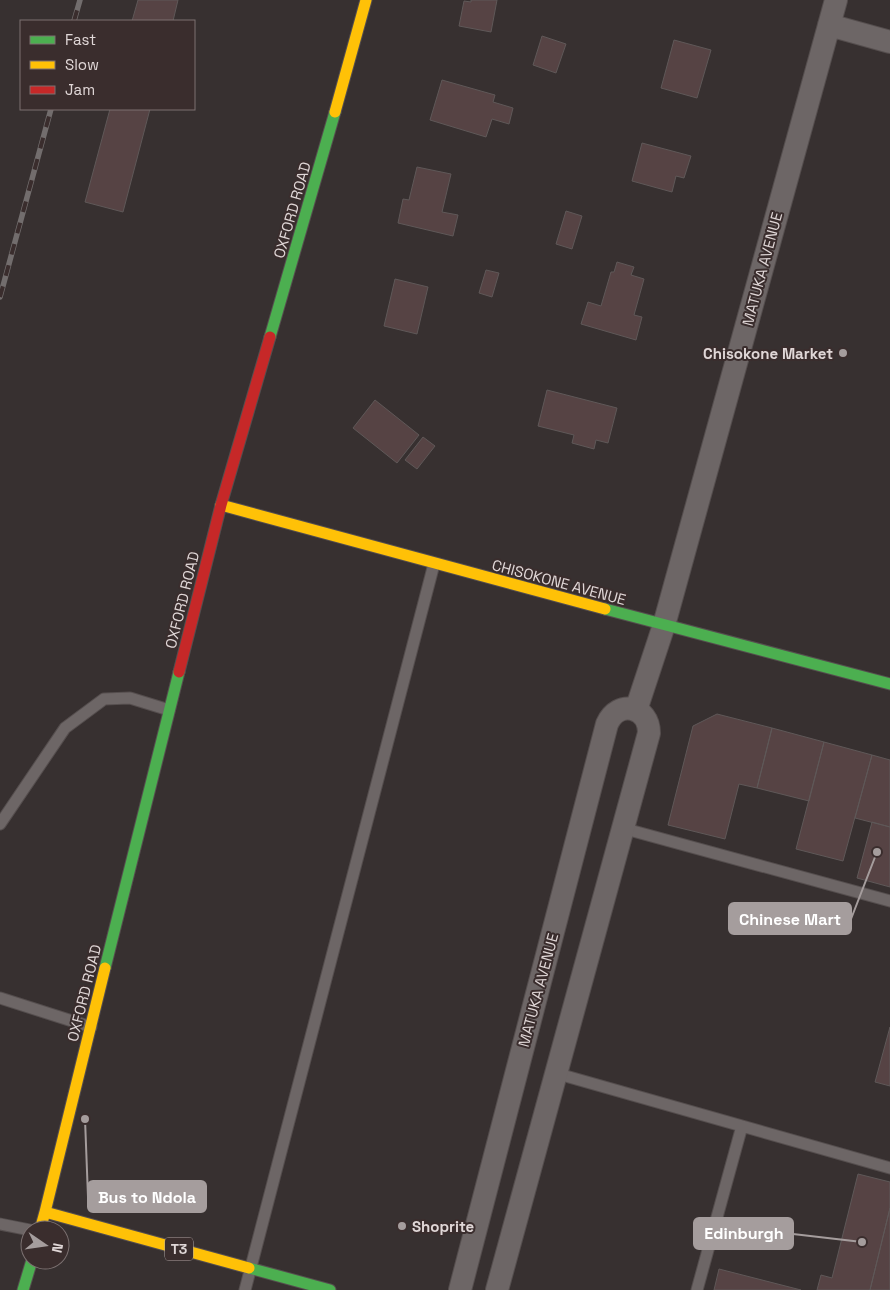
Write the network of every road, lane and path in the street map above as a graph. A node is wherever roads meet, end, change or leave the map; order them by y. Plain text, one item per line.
1 (366, 0) edge
2 (836, 0) edge
3 (829, 26) junction
4 (890, 42) edge
5 (221, 505) junction
6 (434, 564) junction
7 (664, 625) junction
8 (890, 684) edge
9 (169, 710) junction
10 (636, 710) junction
11 (0, 824) edge
12 (622, 828) junction
13 (890, 901) edge
14 (0, 998) edge
15 (91, 1027) junction
16 (555, 1074) junction
17 (742, 1126) junction
18 (890, 1168) edge
19 (45, 1212) junction
20 (43, 1220) edge
21 (0, 1224) edge
22 (20, 1228) edge
23 (250, 1268) junction
24 (29, 1270) edge
25 (23, 1290) edge
26 (245, 1290) edge
27 (330, 1290) edge
28 (460, 1290) edge
29 (497, 1290) edge
30 (697, 1290) edge

1 - 5 main road, OXFORD ROAD
2 - 3 street, MATUKA AVENUE
3 - 4 street
3 - 7 street, MATUKA AVENUE
5 - 6 main road, CHISOKONE AVENUE
5 - 9 main road, OXFORD ROAD
6 - 7 main road, CHISOKONE AVENUE
6 - 23 lane
7 - 8 main road, CHISOKONE AVENUE
7 - 10 street, MATUKA AVENUE
9 - 11 lane
9 - 15 main road, OXFORD ROAD
10 - 12 street
10 - 28 street, MATUKA AVENUE
12 - 13 lane
12 - 16 street
14 - 15 lane
15 - 19 main road, OXFORD ROAD
16 - 17 lane
16 - 29 street
17 - 18 lane
17 - 30 lane
19 - 20 main road, OXFORD ROAD
19 - 23 main road, T3
21 - 22 lane
23 - 26 lane
23 - 27 main road, T3
24 - 25 main road

